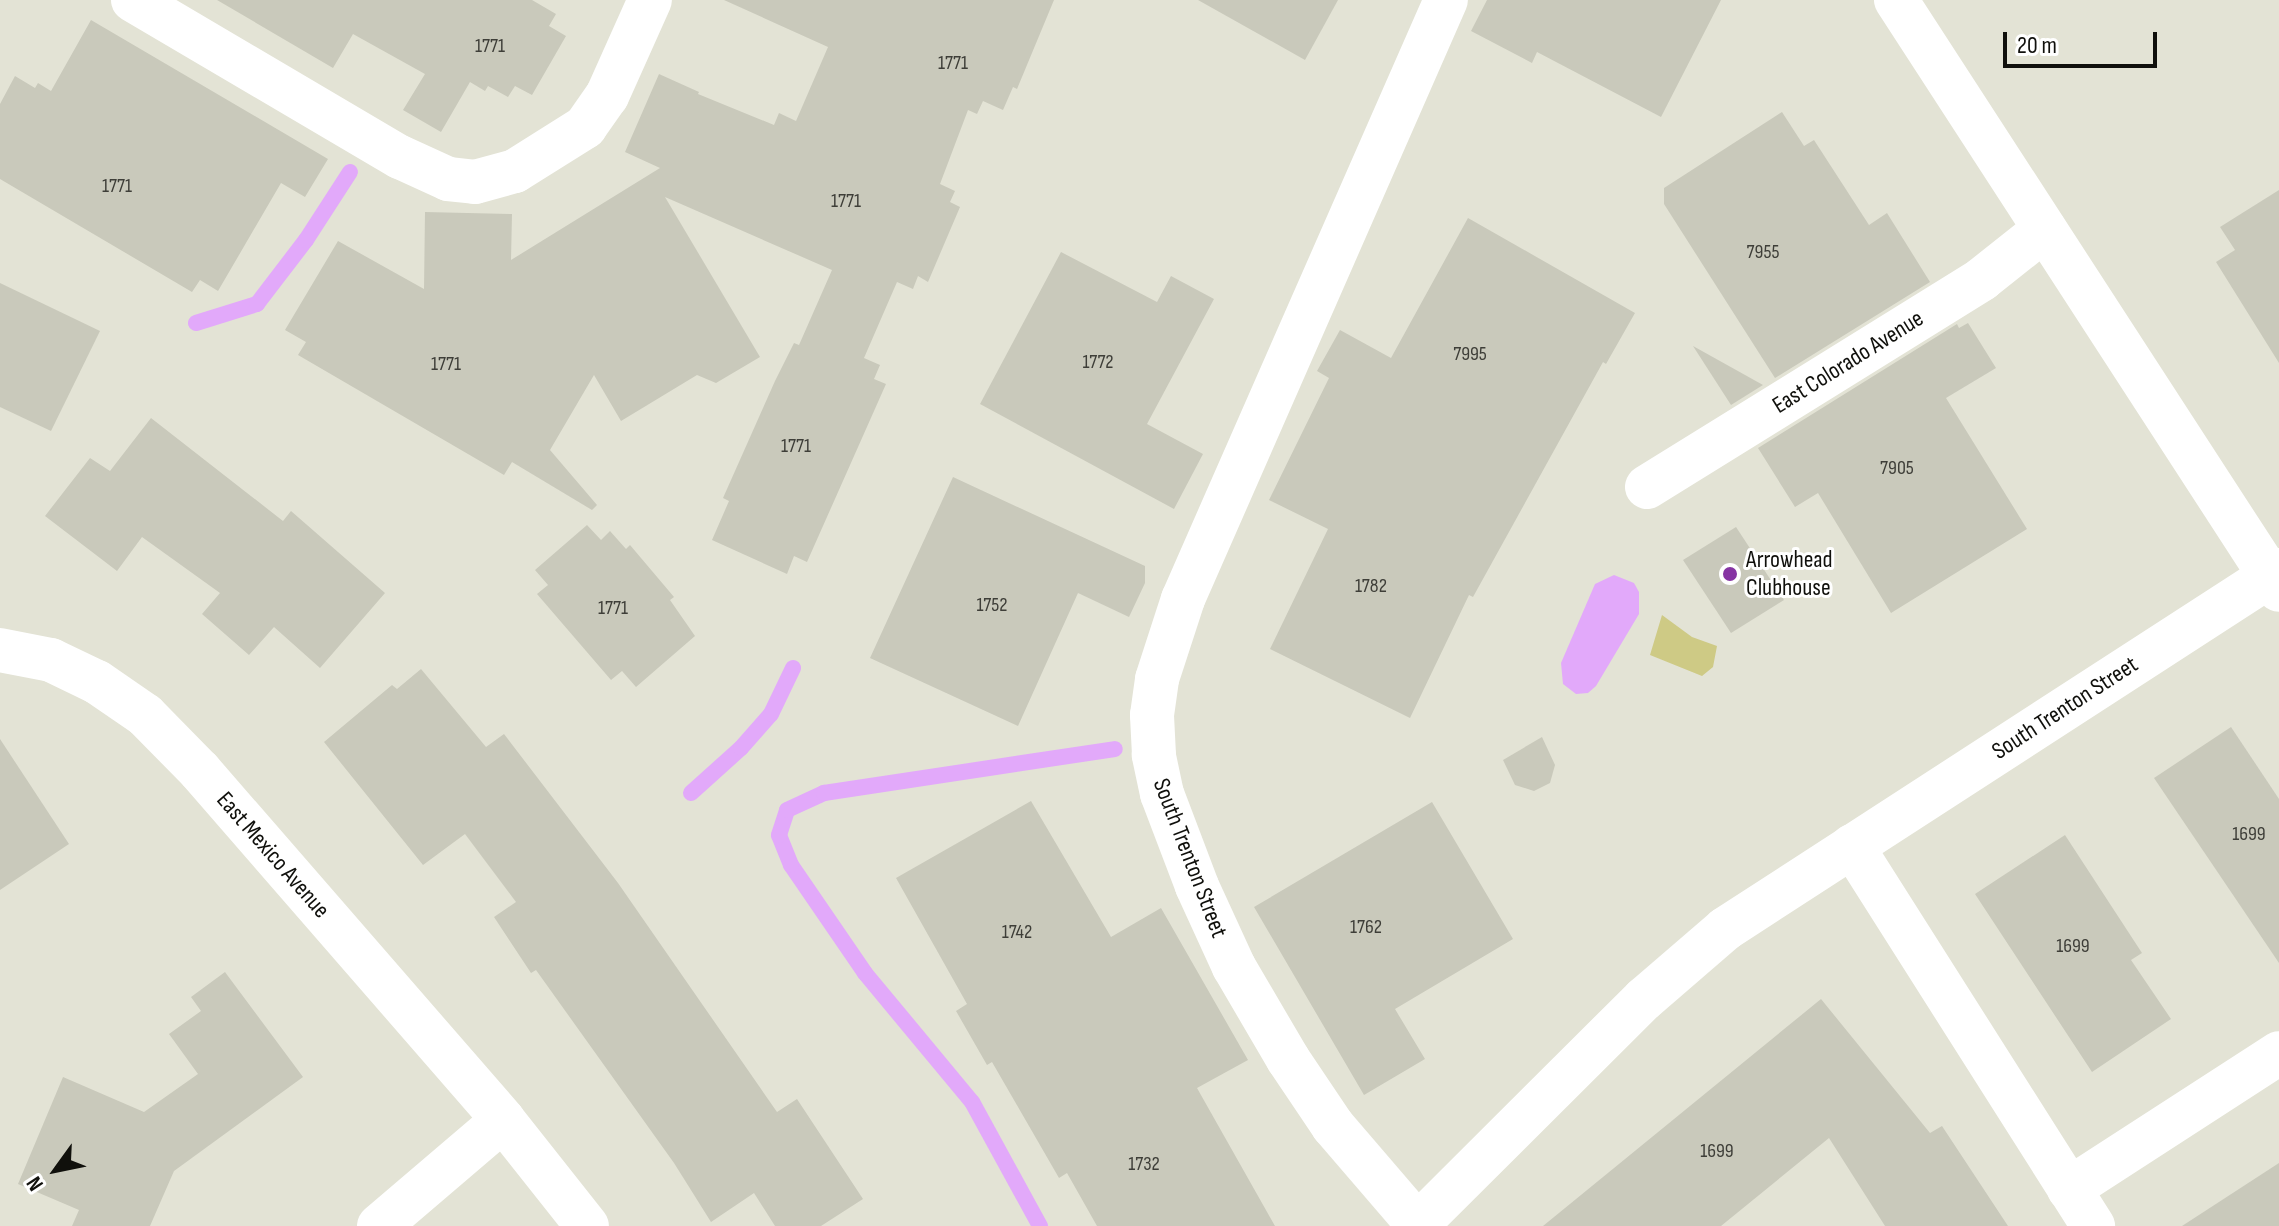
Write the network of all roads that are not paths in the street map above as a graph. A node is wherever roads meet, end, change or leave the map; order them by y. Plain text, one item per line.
1 (133, 0) edge
2 (650, 0) edge
3 (1446, 0) edge
4 (1896, 0) edge
5 (2045, 229) junction
6 (1647, 487) dead end
7 (2276, 579) edge
8 (0, 650) edge
9 (1852, 846) junction
10 (2279, 1053) edge
11 (503, 1120) junction
12 (2069, 1189) junction
13 (1417, 1225) edge
14 (379, 1226) edge
15 (587, 1226) edge
16 (2093, 1226) edge

1 - 2 street
3 - 13 street, South Trenton Street
4 - 5 street
5 - 6 street, East Colorado Avenue
5 - 7 street
7 - 9 street, South Trenton Street
8 - 11 street, East Mexico Avenue
9 - 12 street
9 - 13 street, South Trenton Street
10 - 12 street
11 - 14 street
11 - 15 street, East Mexico Avenue
12 - 16 street

